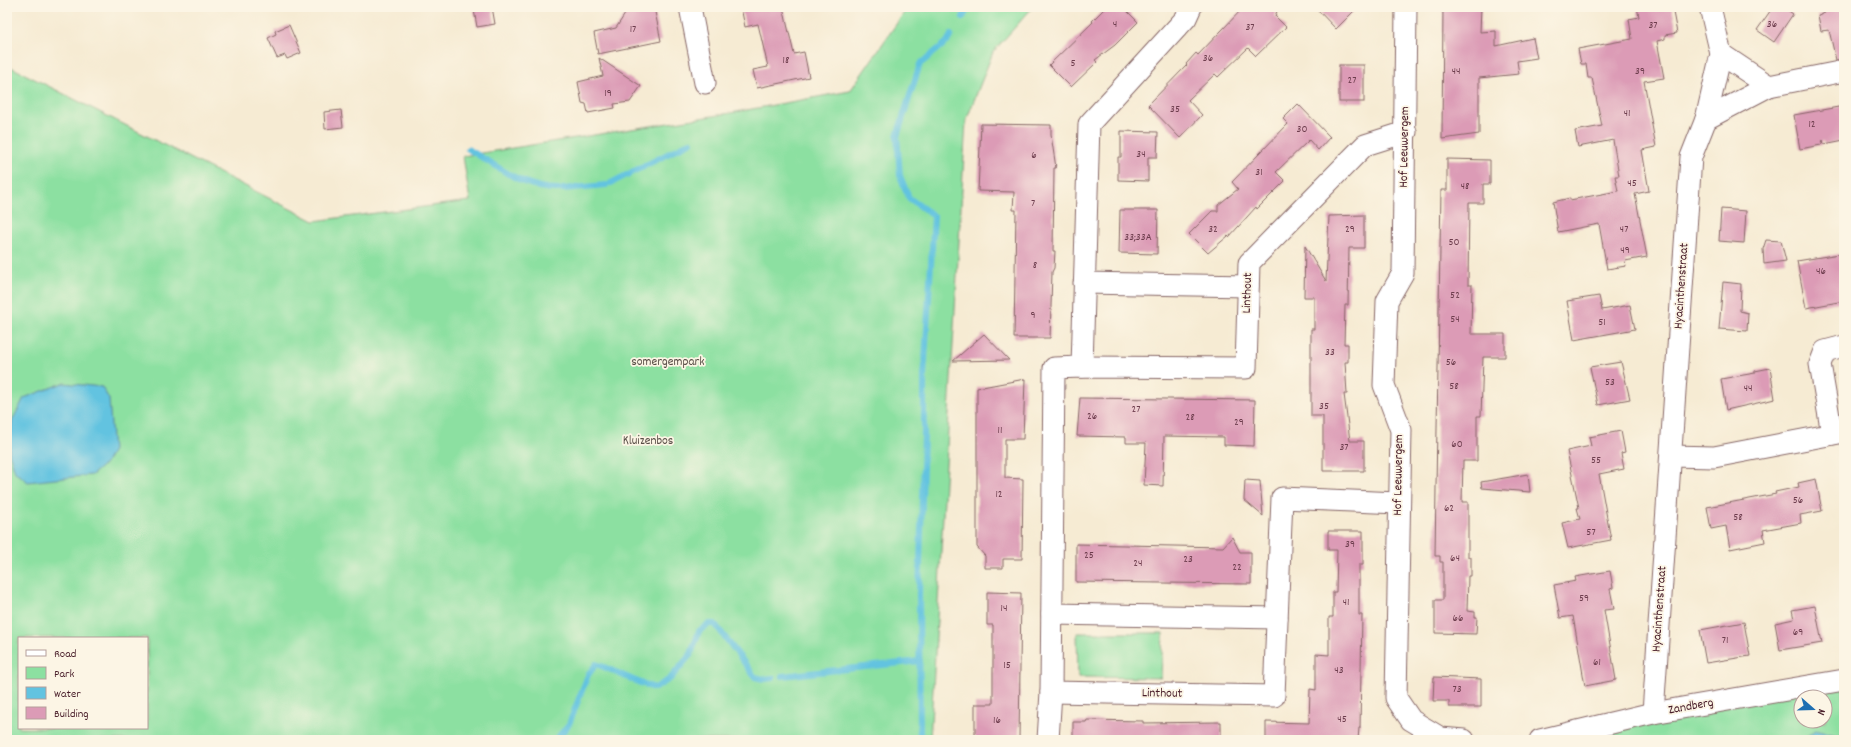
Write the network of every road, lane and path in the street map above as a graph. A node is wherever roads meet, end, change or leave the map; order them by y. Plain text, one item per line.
1 (690, 7) edge
2 (1192, 7) edge
3 (1406, 7) edge
4 (1710, 7) edge
5 (1721, 54) junction
6 (1844, 71) edge
7 (706, 83) dead end
8 (1769, 86) junction
9 (1706, 119) junction
10 (1406, 132) junction
11 (1084, 282) junction
12 (1248, 286) junction
13 (1844, 346) edge
14 (1082, 367) junction
15 (1838, 433) edge
16 (1670, 456) junction
17 (1398, 503) junction
18 (1052, 614) junction
19 (1277, 618) junction
20 (1844, 680) edge
21 (1051, 692) junction
22 (1654, 713) junction
23 (1048, 740) edge
24 (1464, 740) edge
25 (1540, 740) edge

1 - 7 street
2 - 11 street
3 - 10 street, Hof Leeuwergem
4 - 5 street, Hyacinthenstraat
5 - 8 street
5 - 9 street, Hyacinthenstraat
6 - 8 street
8 - 9 street
9 - 16 street, Hyacinthenstraat
10 - 12 street, Linthout
10 - 17 street, Hof Leeuwergem
11 - 12 street
11 - 14 street
12 - 14 street, Linthout
13 - 15 street
14 - 18 street, Linthout
15 - 16 street
16 - 22 street, Hyacinthenstraat
17 - 19 street, Linthout
17 - 24 street, Hof Leeuwergem
18 - 19 street
18 - 21 street, Linthout
19 - 21 street, Linthout
20 - 22 street, Zandberg
21 - 23 street
22 - 25 street, Zandberg

